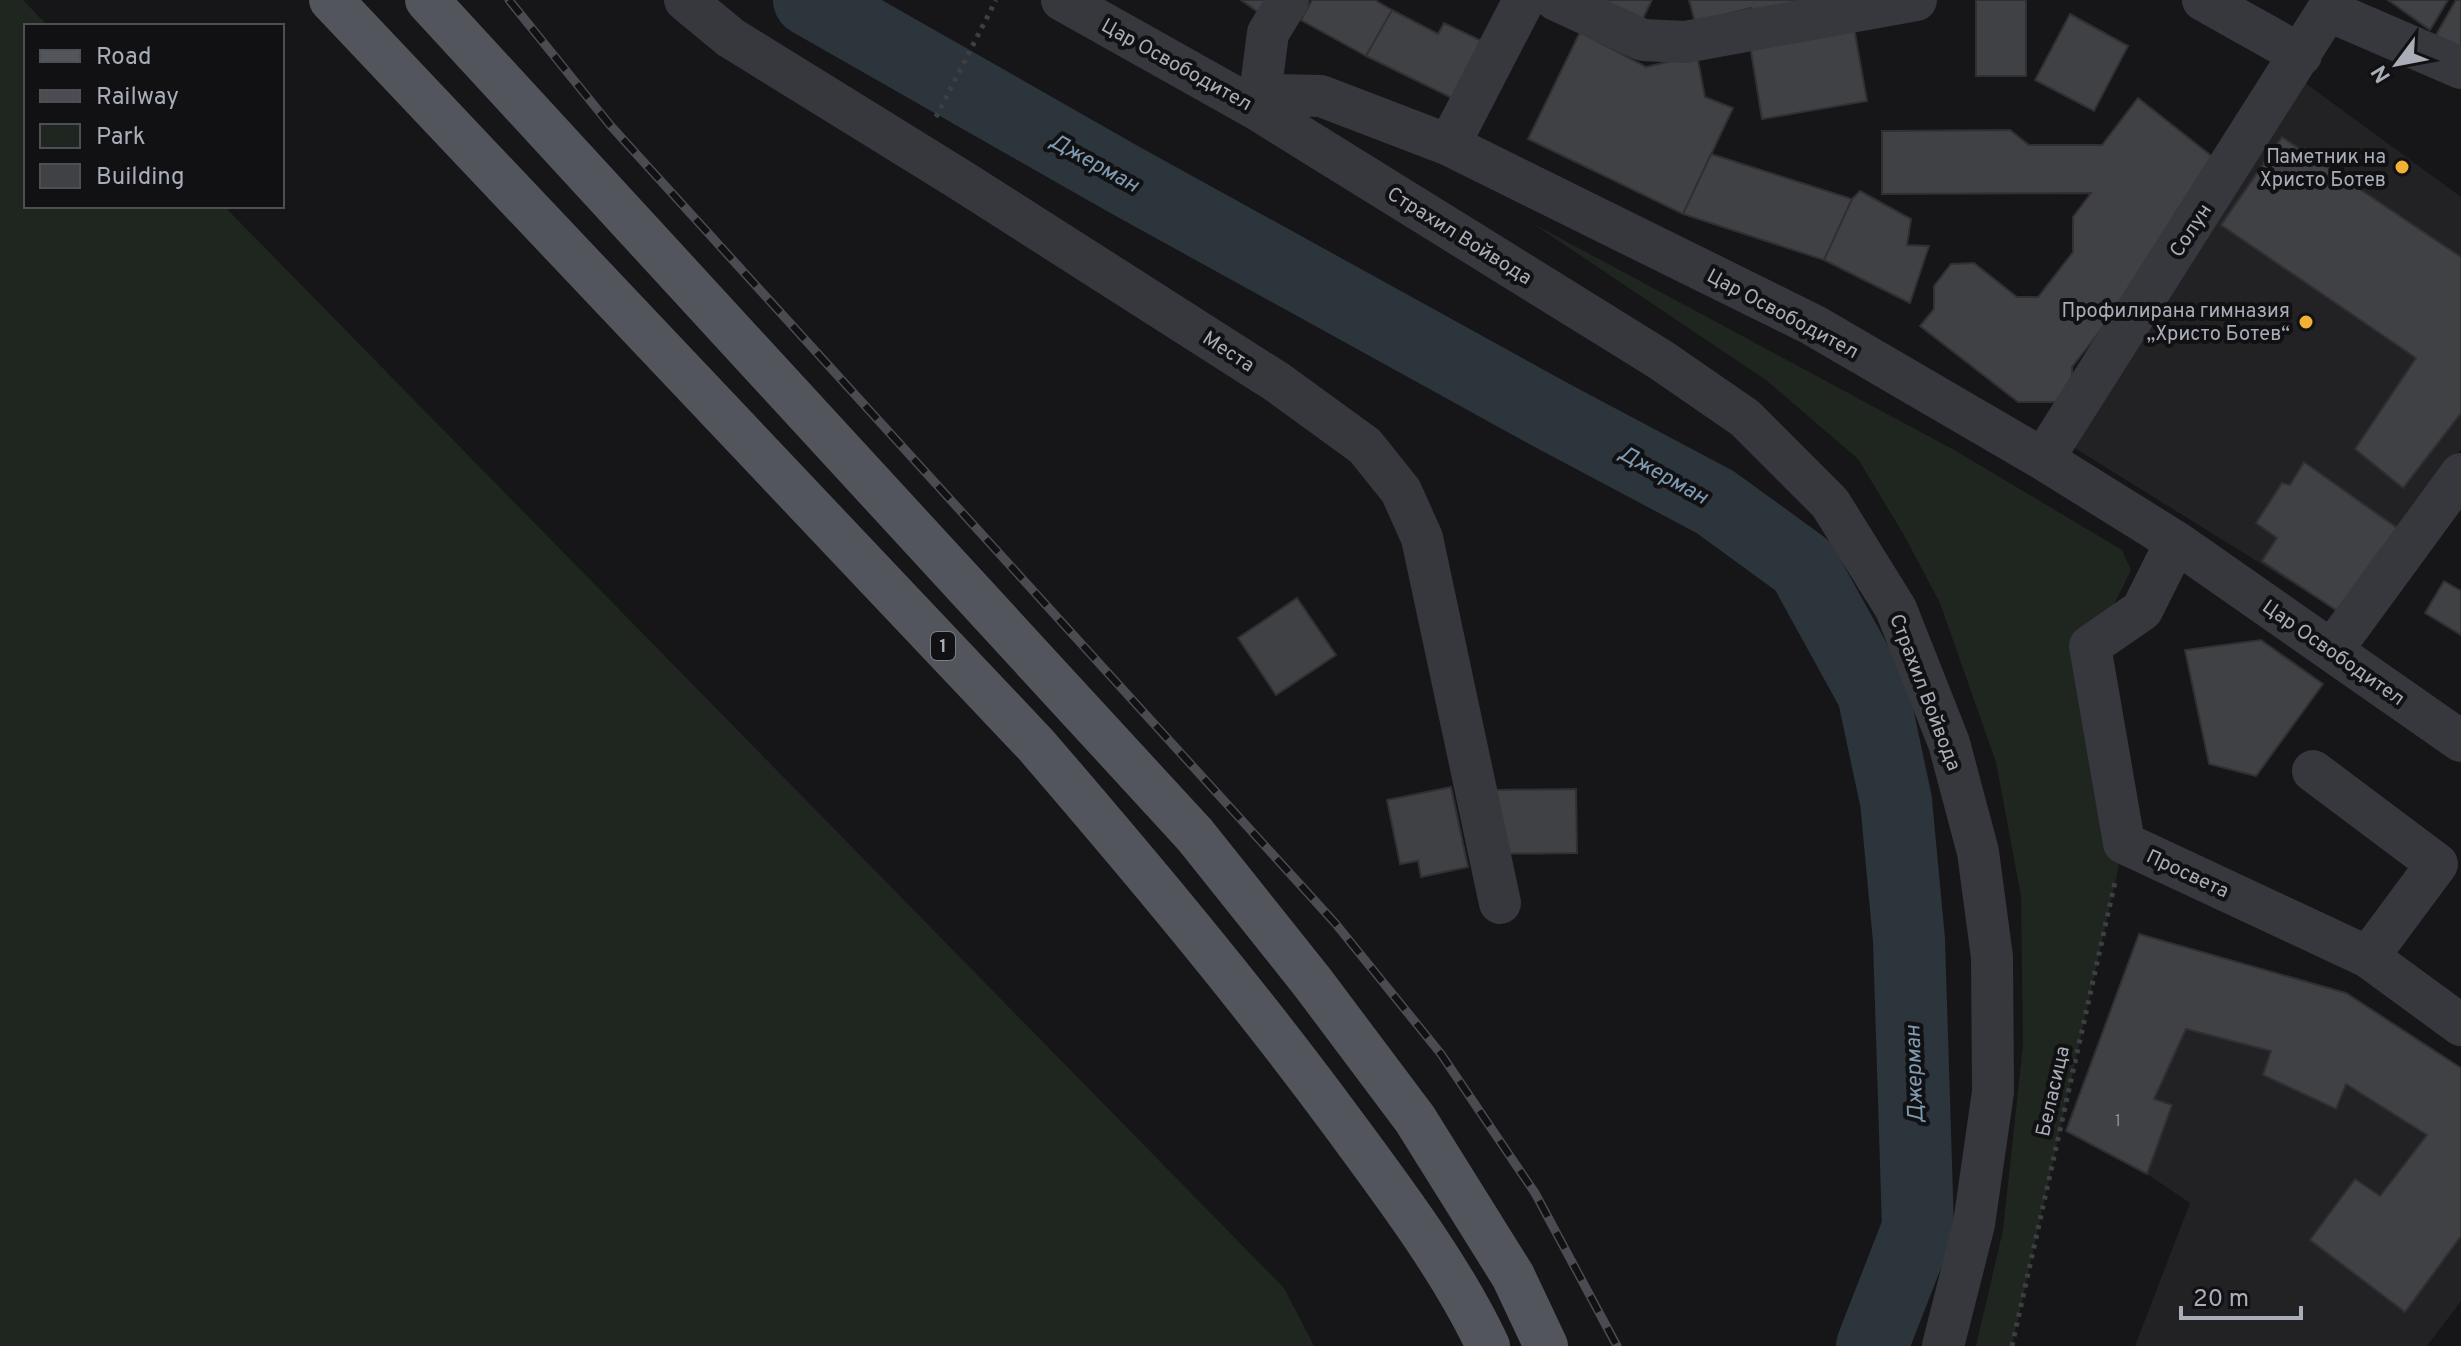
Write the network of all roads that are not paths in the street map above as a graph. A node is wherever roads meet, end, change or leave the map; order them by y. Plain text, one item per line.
1 (331, 0) edge
2 (427, 0) edge
3 (685, 0) edge
4 (1062, 0) edge
5 (1288, 0) edge
6 (1524, 0) edge
7 (1556, 0) edge
8 (1916, 0) edge
9 (2203, 0) edge
10 (2332, 5) edge
11 (2301, 55) junction
12 (2461, 68) edge
13 (1258, 110) junction
14 (1449, 145) junction
15 (2043, 459) junction
16 (2461, 474) edge
17 (2176, 542) junction
18 (2332, 650) junction
19 (2461, 741) edge
20 (2313, 771) dead end
21 (1500, 903) dead end
22 (2368, 957) junction
23 (2461, 1025) edge
24 (1488, 1346) edge
25 (1546, 1346) edge
26 (1943, 1346) edge

1 - 24 main road, 1
2 - 25 main road
3 - 21 street, Места
4 - 13 street, Цар Освободител
5 - 13 street
6 - 14 street
7 - 8 street
9 - 11 street
10 - 11 street, Солун
10 - 12 street
11 - 15 street, Солун
13 - 14 street, Цар Освободител
13 - 26 street, Страхил Войвода
14 - 15 street, Цар Освободител
15 - 17 street, Цар Освободител
16 - 18 street
17 - 18 street, Цар Освободител
17 - 22 street, Просвета
18 - 19 street, Цар Освободител
20 - 22 street
22 - 23 street, Просвета

